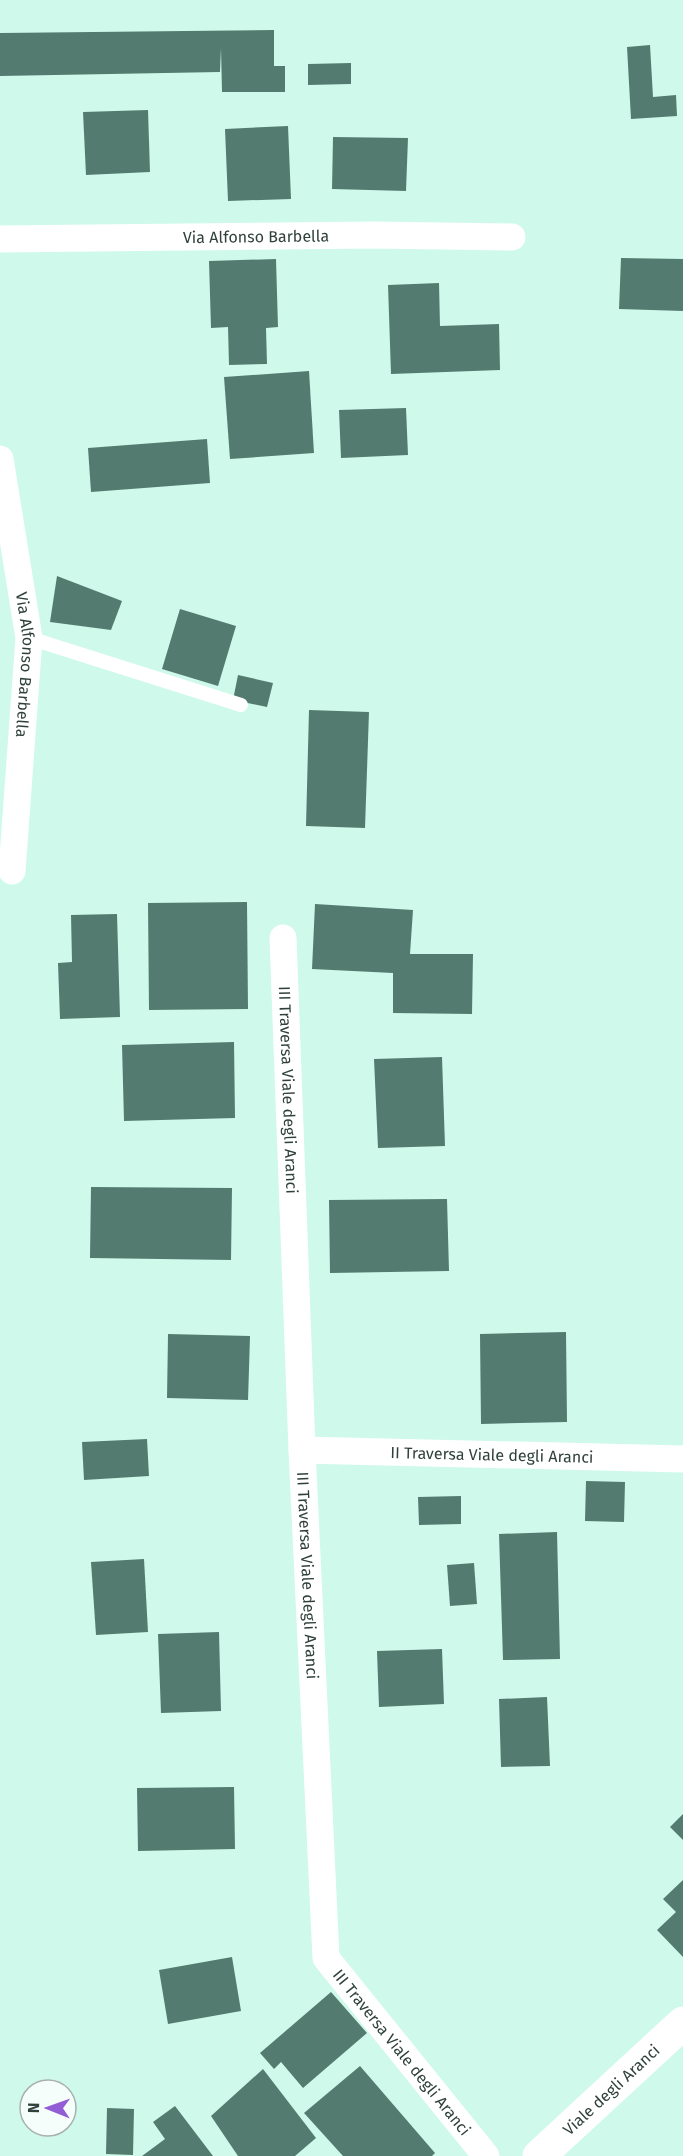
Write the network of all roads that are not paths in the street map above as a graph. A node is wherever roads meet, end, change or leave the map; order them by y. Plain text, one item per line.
1 (512, 237) dead end
2 (0, 239) edge
3 (0, 459) edge
4 (29, 639) junction
5 (241, 705) dead end
6 (12, 871) dead end
7 (283, 939) dead end
8 (302, 1450) junction
9 (683, 1459) edge
10 (683, 2023) edge
11 (486, 2156) edge
12 (539, 2156) edge

1 - 2 street, Via Alfonso Barbella
3 - 4 street, Via Alfonso Barbella
4 - 5 lane
4 - 6 street, Via Alfonso Barbella
7 - 8 street, III Traversa Viale degli Aranci
8 - 9 street, II Traversa Viale degli Aranci
8 - 11 street, III Traversa Viale degli Aranci
10 - 12 main road, Viale degli Aranci

